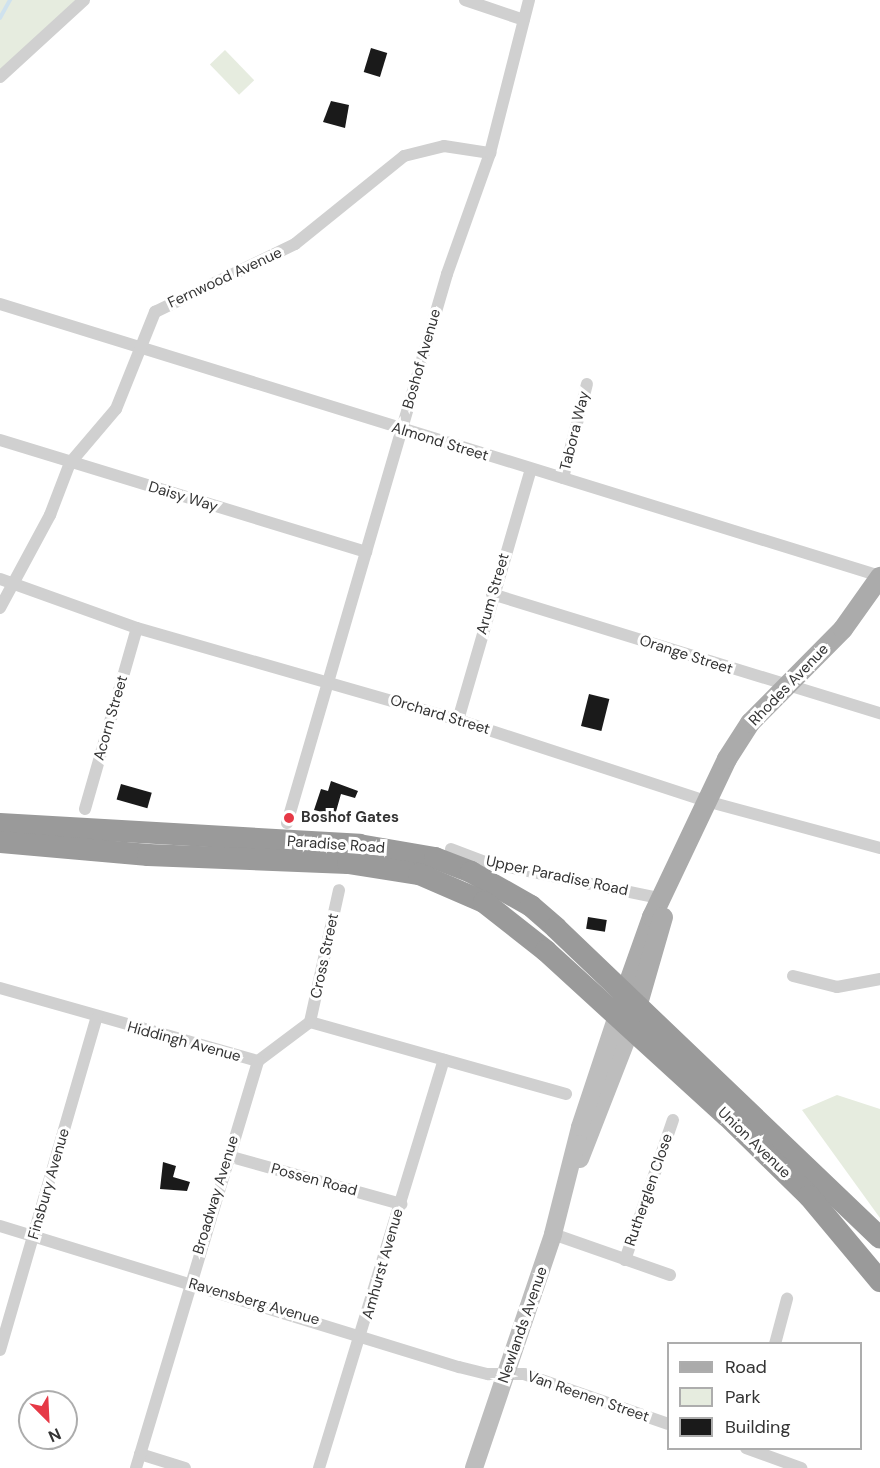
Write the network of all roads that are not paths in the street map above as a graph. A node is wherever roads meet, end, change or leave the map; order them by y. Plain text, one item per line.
1 (84, 0) edge
2 (465, 0) edge
3 (530, 0) edge
4 (524, 20) junction
5 (0, 77) edge
6 (490, 153) junction
7 (0, 304) edge
8 (143, 347) junction
9 (587, 384) dead end
10 (402, 431) junction
11 (0, 440) edge
12 (70, 463) junction
13 (531, 469) junction
14 (563, 478) junction
15 (366, 552) junction
16 (880, 577) edge
17 (0, 579) edge
18 (14, 584) junction
19 (492, 594) junction
20 (0, 608) edge
21 (137, 628) junction
22 (329, 682) junction
23 (784, 686) junction
24 (880, 713) edge
25 (458, 720) junction
26 (706, 801) junction
27 (85, 809) dead end
28 (287, 823) dead end
29 (0, 824) edge
30 (0, 842) edge
31 (880, 848) edge
32 (451, 849) dead end
33 (339, 890) dead end
34 (664, 899) junction
35 (793, 976) dead end
36 (880, 979) edge
37 (0, 988) edge
38 (628, 1011) junction
39 (96, 1018) junction
40 (310, 1022) junction
41 (444, 1060) junction
42 (258, 1061) junction
43 (566, 1094) dead end
44 (673, 1120) dead end
45 (228, 1156) junction
46 (400, 1204) junction
47 (0, 1226) edge
48 (553, 1234) junction
49 (34, 1237) junction
50 (880, 1238) edge
51 (625, 1260) junction
52 (670, 1275) dead end
53 (880, 1281) edge
54 (188, 1283) junction
55 (788, 1299) dead end
56 (363, 1334) junction
57 (776, 1342) edge
58 (0, 1350) edge
59 (507, 1371) junction
60 (667, 1423) edge
61 (749, 1450) edge
62 (140, 1454) junction
63 (136, 1468) edge
64 (185, 1468) edge
65 (319, 1468) edge
66 (474, 1468) edge
67 (801, 1468) edge

1 - 5 street
2 - 4 street
3 - 4 street, Boshof Avenue
4 - 6 street, Boshof Avenue
6 - 8 street, Fernwood Avenue
6 - 10 street, Boshof Avenue
7 - 8 street, Almond Street
8 - 10 street, Almond Street
8 - 12 street, Fernwood Avenue
9 - 14 street, Tabora Way
10 - 13 street, Almond Street
10 - 15 street, Boshof Avenue
11 - 12 street, Daisy Way
12 - 15 street, Daisy Way
12 - 18 street, Fernwood Avenue
13 - 14 street, Almond Street
13 - 19 street, Arum Street
14 - 16 street, Almond Street
15 - 22 street, Boshof Avenue
16 - 23 main road, Rhodes Avenue
17 - 18 street, Orchard Street
18 - 20 street, Fernwood Avenue
18 - 21 street, Orchard Street
19 - 23 street, Orange Street
19 - 25 street, Arum Street
21 - 22 street, Orchard Street
21 - 27 street, Acorn Street
22 - 25 street, Orchard Street
22 - 28 street, Boshof Avenue
23 - 24 street, Orange Street
23 - 26 main road, Rhodes Avenue
25 - 26 street, Orchard Street
26 - 31 street, Orchard Street
26 - 34 main road, Rhodes Avenue
29 - 38 highway, Paradise Road
30 - 38 highway, Paradise Road
32 - 34 street, Upper Paradise Road
33 - 40 street, Cross Street
34 - 38 main road, Rhodes Avenue
35 - 36 street
37 - 39 street, Hiddingh Avenue
38 - 48 main road, Newlands Avenue
38 - 50 highway, Union Avenue
38 - 53 highway, Union Avenue
39 - 42 street, Hiddingh Avenue
39 - 49 street, Finsbury Avenue
40 - 41 street
40 - 42 street, Hiddingh Avenue
41 - 43 street
41 - 46 street, Amhurst Avenue
42 - 45 street, Broadway Avenue
44 - 51 street, Rutherglen Close
45 - 46 street, Possen Road
45 - 54 street, Broadway Avenue
46 - 56 street, Amhurst Avenue
47 - 49 street, Ravensberg Avenue
48 - 51 street
48 - 59 main road, Newlands Avenue
49 - 54 street, Ravensberg Avenue
49 - 58 street, Finsbury Avenue
51 - 52 street
54 - 56 street, Ravensberg Avenue
54 - 62 street, Broadway Avenue
55 - 57 street
56 - 59 street, Ravensberg Avenue
56 - 65 street, Amhurst Avenue
59 - 60 street, Van Reenen Street
59 - 66 main road, Newlands Avenue
61 - 67 street
62 - 63 street, Broadway Avenue
62 - 64 street

